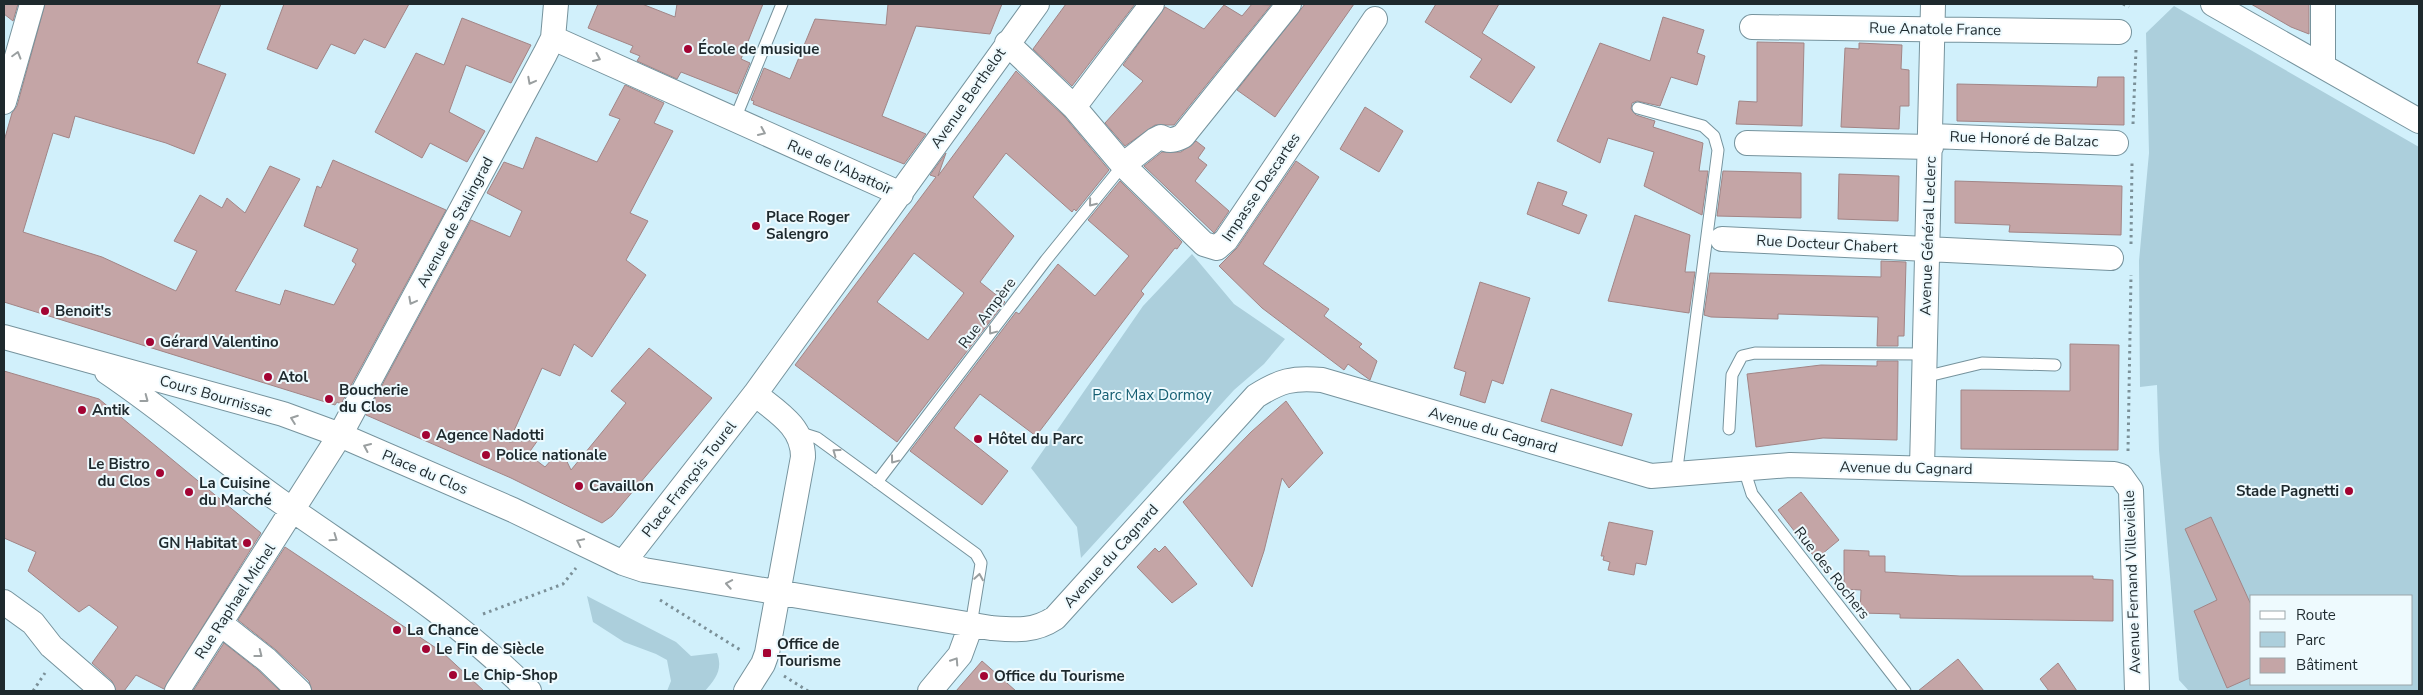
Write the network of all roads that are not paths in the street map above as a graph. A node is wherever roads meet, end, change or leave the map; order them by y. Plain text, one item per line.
1 (32, 4) edge
2 (551, 4) edge
3 (782, 4) edge
4 (1037, 4) edge
5 (1152, 4) edge
6 (1290, 4) edge
7 (1933, 4) edge
8 (2212, 4) edge
9 (2323, 4) edge
10 (1375, 19) dead end
11 (1752, 27) dead end
12 (1932, 29) junction
13 (553, 38) junction
14 (2127, 38) road end
15 (1007, 43) junction
16 (2323, 66) junction
17 (4, 102) edge
18 (1074, 107) junction
19 (1638, 108) dead end
20 (735, 119) junction
21 (2419, 121) edge
22 (1931, 141) junction
23 (1747, 143) dead end
24 (2127, 144) road end
25 (1123, 164) junction
26 (901, 194) junction
27 (1722, 239) dead end
28 (1928, 249) junction
29 (2121, 255) road end
30 (4, 337) edge
31 (91, 361) junction
32 (2055, 365) dead end
33 (1924, 366) junction
34 (755, 394) junction
35 (1728, 429) dead end
36 (798, 432) junction
37 (340, 435) junction
38 (1922, 468) junction
39 (1744, 469) junction
40 (1676, 476) junction
41 (2122, 476) joint
42 (877, 482) junction
43 (294, 511) junction
44 (623, 563) junction
45 (777, 593) junction
46 (4, 602) edge
47 (221, 624) junction
48 (971, 625) junction
49 (103, 691) edge
50 (177, 691) edge
51 (299, 691) edge
52 (529, 691) edge
53 (746, 691) edge
54 (930, 691) edge
55 (1905, 691) edge
56 (2137, 691) edge

17 -> 1 street
2 - 13 street, Avenue de Stalingrad
3 - 20 lane
4 - 15 street, Avenue Berthelot
5 - 18 street
6 - 25 street
7 - 12 street, Avenue Général Leclerc
8 - 16 street
9 - 16 street
10 - 25 street, Impasse Descartes
11 - 12 street, Rue Anatole France
12 - 14 street, Rue Anatole France
12 - 22 street, Avenue Général Leclerc
13 -> 20 street, Rue de l'Abattoir
13 -> 37 street, Avenue de Stalingrad
15 - 18 street
15 - 26 street, Avenue Berthelot
16 - 21 street
18 - 25 street
19 - 40 lane
20 -> 26 street, Rue de l'Abattoir
22 - 23 street, Rue Honoré de Balzac
22 - 24 street, Rue Honoré de Balzac
22 - 28 street, Avenue Général Leclerc
25 -> 42 lane, Rue Ampère
26 - 34 street, Rue de l'Abattoir
27 - 28 street, Rue Docteur Chabert
28 - 29 street, Rue Docteur Chabert
28 - 33 street, Avenue Général Leclerc
30 - 31 street, Cours Bournissac
37 -> 31 street, Cours Bournissac
31 -> 43 street, Cours Bournissac
32 - 33 lane
33 - 35 lane
33 - 38 street, Avenue Général Leclerc
34 - 36 street
34 - 44 street, Place François Tourel
42 -> 36 lane
36 - 45 street
37 - 43 street
44 -> 37 street, Place du Clos
38 - 39 street, Avenue du Cagnard
38 - 41 street, Avenue du Cagnard
39 - 40 street, Avenue du Cagnard
39 - 55 lane, Rue des Rochers
40 - 48 street, Avenue du Cagnard
41 - 56 street, Avenue Fernand Villevieille
48 -> 42 lane
43 - 47 street, Rue Raphael Michel
43 -> 52 street
45 -> 44 street, Place du Clos
45 - 48 street
45 - 53 street
46 - 49 street
47 - 50 street, Rue Raphael Michel
47 -> 51 street
54 -> 48 street

